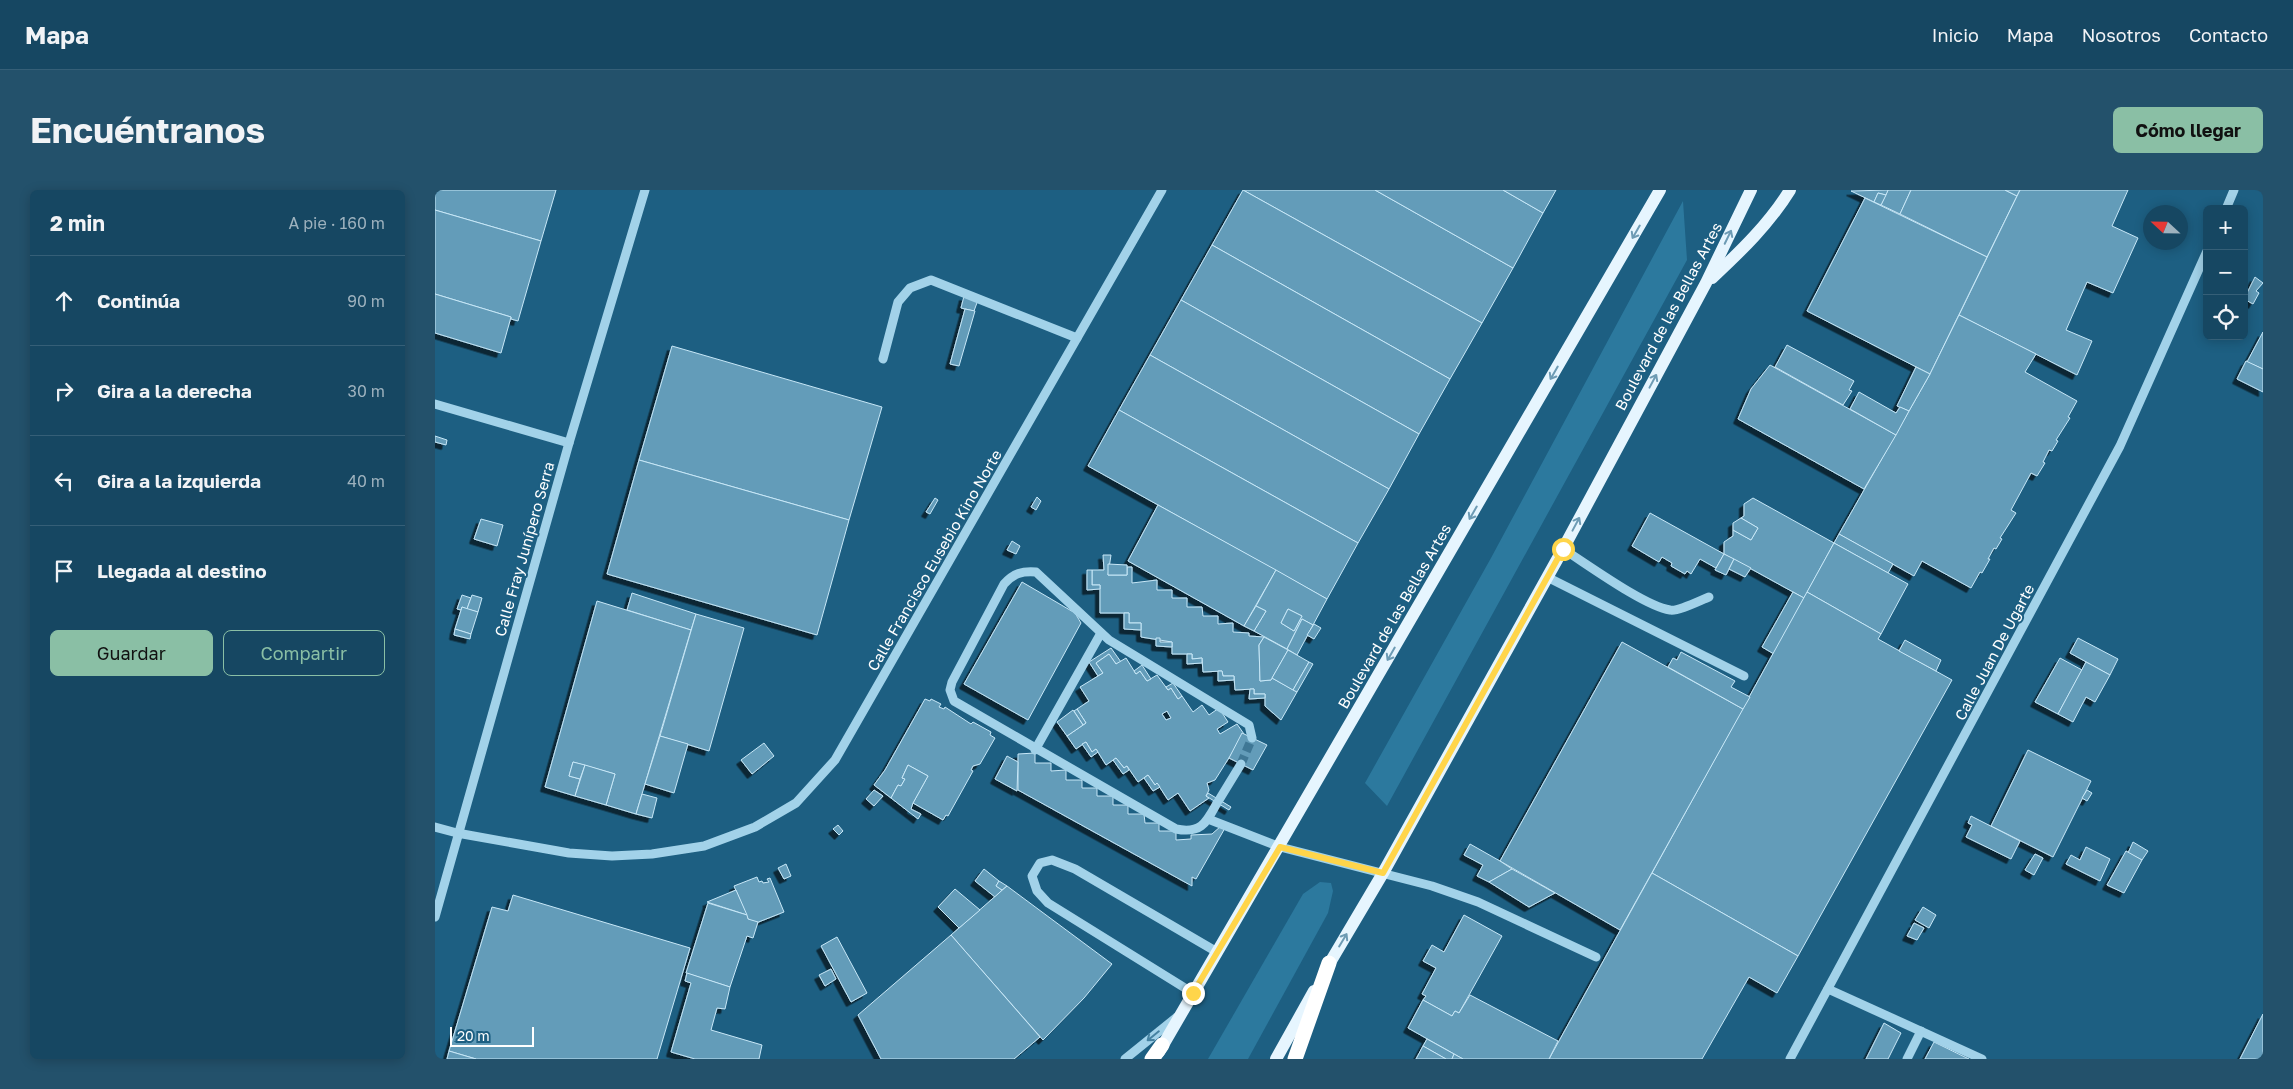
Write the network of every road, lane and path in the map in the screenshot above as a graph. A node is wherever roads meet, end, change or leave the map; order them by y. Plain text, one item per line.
1 (645, 190) edge
2 (1162, 190) edge
3 (1660, 190) edge
4 (1751, 190) edge
5 (1790, 190) edge
6 (2234, 190) edge
7 (2228, 205) edge
8 (2203, 260) edge
9 (1706, 283) junction
10 (1077, 338) junction
11 (883, 359) dead end
12 (435, 404) edge
13 (569, 443) junction
14 (1563, 549) junction
15 (1547, 577) junction
16 (1709, 597) dead end
17 (1101, 633) junction
18 (1744, 676) dead end
19 (1252, 738) dead end
20 (1035, 750) junction
21 (1241, 764) tunnel mouth
22 (1208, 819) junction
23 (435, 827) edge
24 (457, 833) junction
25 (1280, 847) junction
26 (1383, 873) junction
27 (435, 917) edge
28 (1217, 952) junction
29 (1596, 958) dead end
30 (1329, 963) junction
31 (1828, 989) junction
32 (1193, 993) junction
33 (1181, 1014) junction
34 (1921, 1031) junction
35 (1162, 1045) joint
36 (1125, 1059) edge
37 (1154, 1059) edge
38 (1276, 1059) edge
39 (1295, 1059) edge
40 (1790, 1059) edge
41 (1907, 1059) edge
42 (1983, 1059) edge

1 - 13 street, Calle Fray Junípero Serra
2 - 10 street, Calle Francisco Eusebio Kino Norte
3 -> 25 main road, Boulevard de las Bellas Artes
9 -> 4 main road, Boulevard de las Bellas Artes
5 - 9 main road
6 - 7 street
8 - 31 street, Calle Juan De Ugarte
14 -> 9 main road, Boulevard de las Bellas Artes
10 - 11 street
10 - 24 street, Calle Francisco Eusebio Kino Norte
12 - 13 street
13 - 24 street, Calle Fray Junípero Serra
14 - 15 main road, Boulevard de las Bellas Artes
14 - 16 street
15 - 18 street
15 - 26 main road, Boulevard de las Bellas Artes
17 - 19 street
17 - 20 street
17 - 20 street
20 - 22 street
21 - 22 street
22 - 25 street
23 - 24 street, Calle Francisco Eusebio Kino Norte
24 - 27 street, Calle Fray Junípero Serra
25 - 26 street
25 - 28 main road, Boulevard de las Bellas Artes
26 - 29 street
30 -> 26 main road, Boulevard de las Bellas Artes
28 - 32 main road, Boulevard de las Bellas Artes
28 - 32 street
30 - 38 main road, Boulevard de las Bellas Artes
30 - 39 highway
31 - 34 street
31 - 40 street, Calle Juan De Ugarte
32 - 33 main road, Boulevard de las Bellas Artes
33 - 35 main road, Boulevard de las Bellas Artes
33 -> 36 street
34 - 41 street
34 - 42 street
35 - 37 highway

